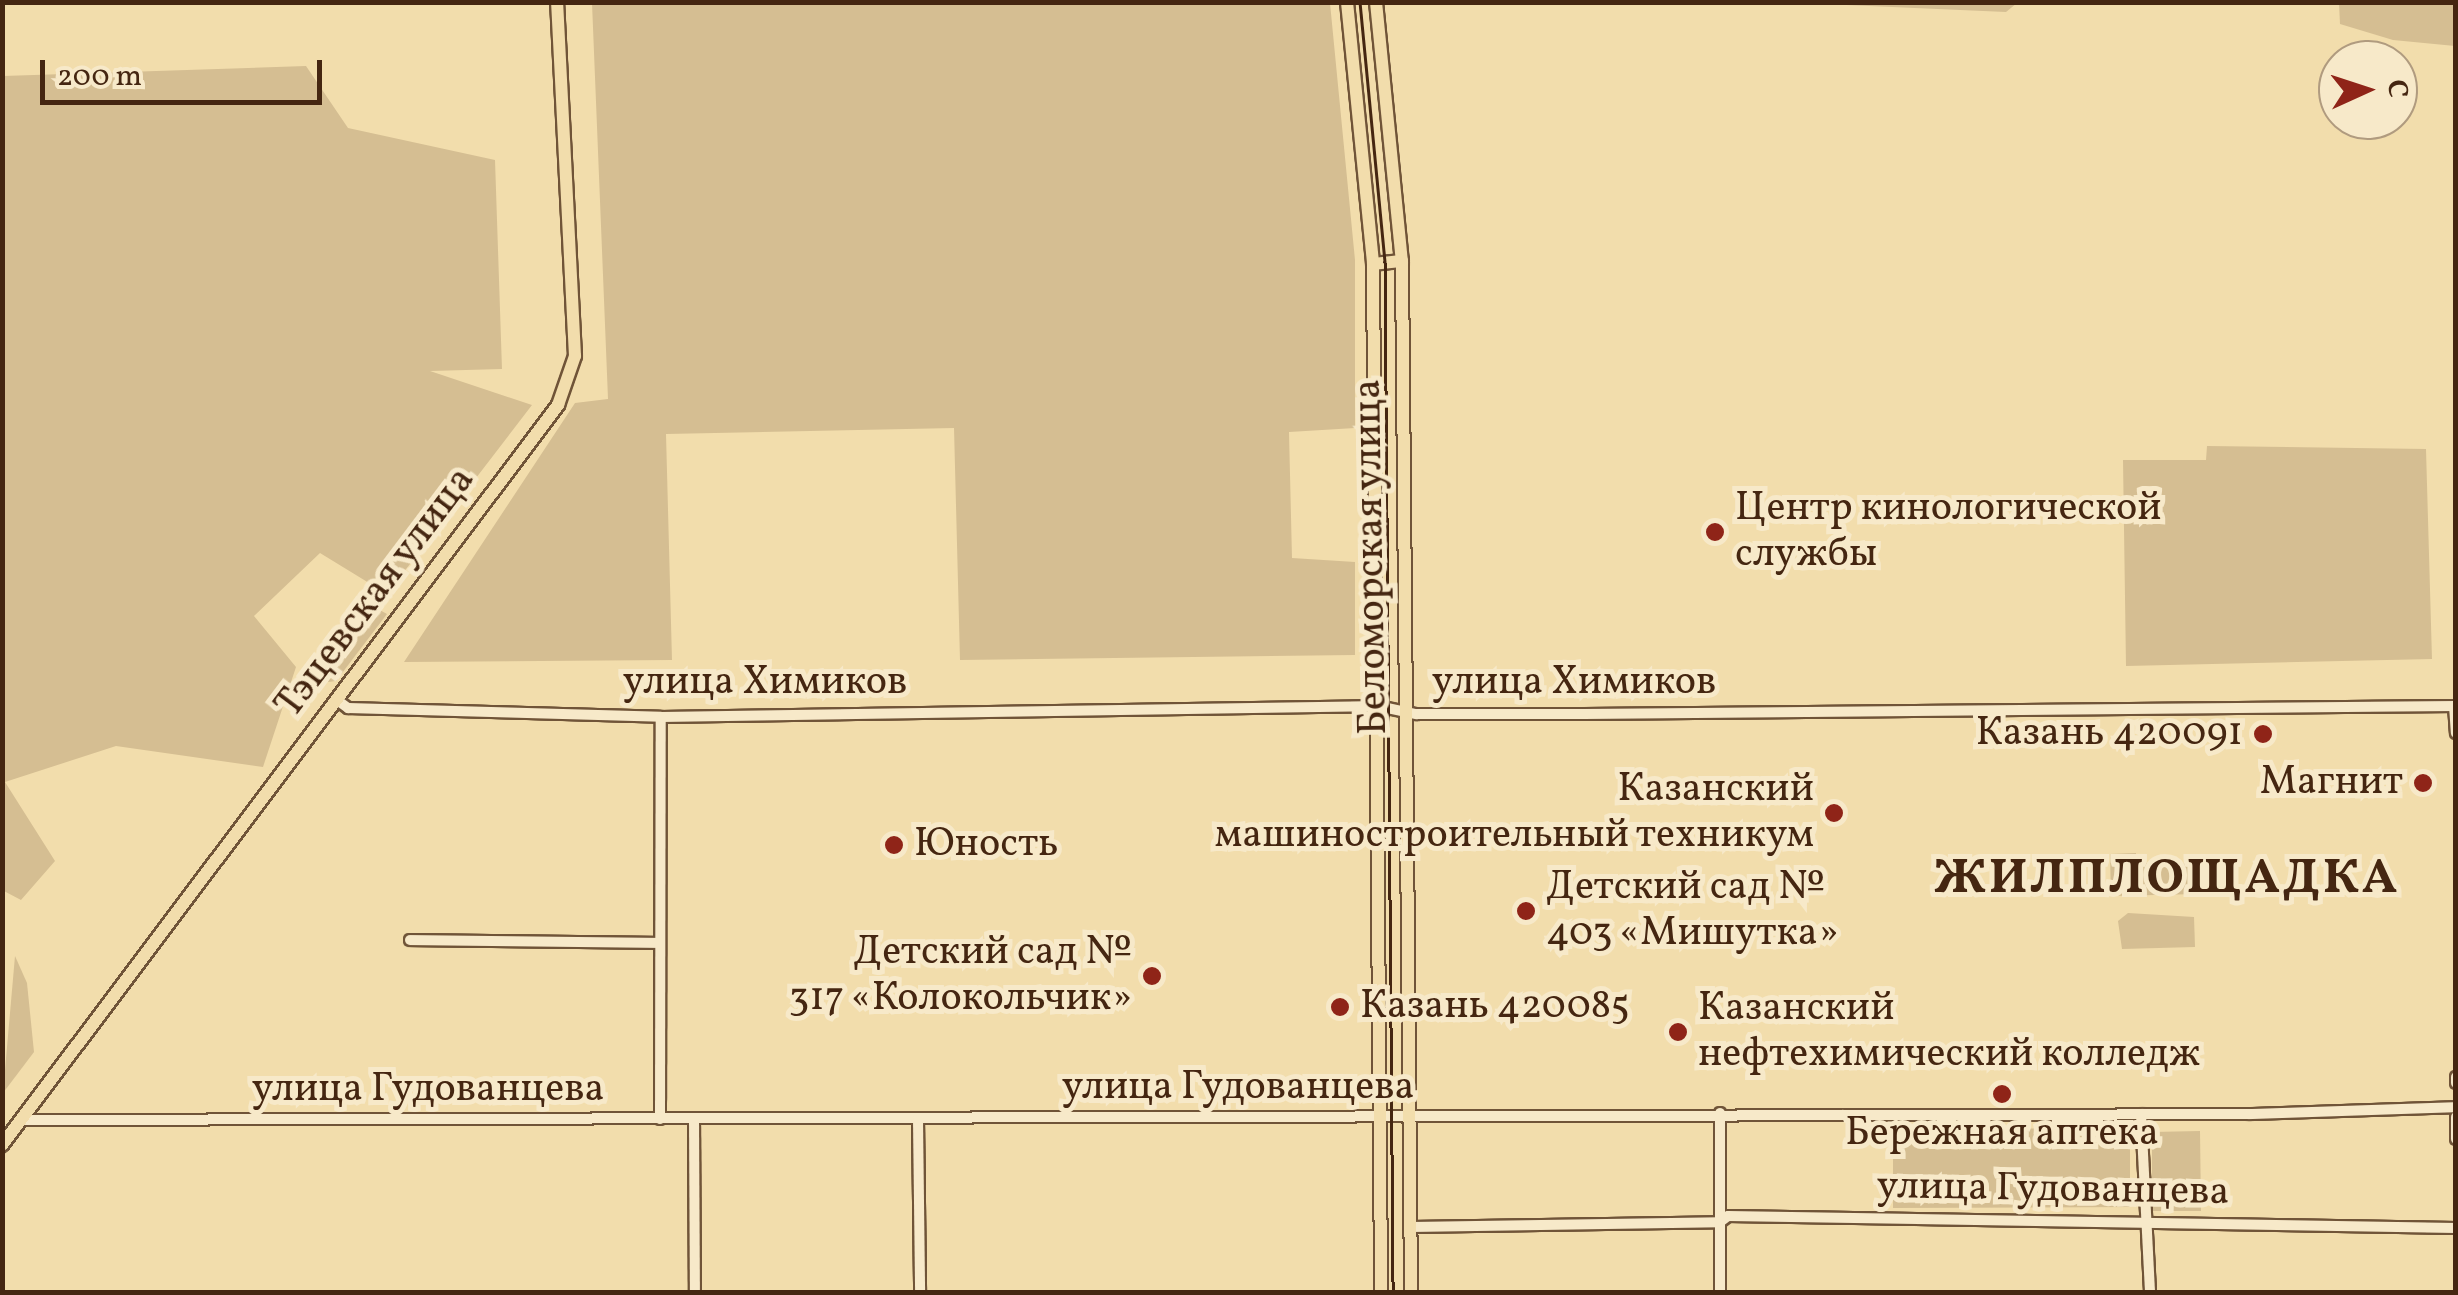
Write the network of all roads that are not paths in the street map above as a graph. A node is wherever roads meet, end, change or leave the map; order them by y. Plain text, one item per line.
1 (557, 2) edge
2 (1347, 2) edge
3 (1376, 2) edge
4 (1402, 261) junction
5 (1372, 264) junction
6 (337, 700) junction
7 (1378, 706) junction
8 (2455, 706) edge
9 (1406, 714) junction
10 (661, 716) junction
11 (2456, 733) edge
12 (410, 940) dead end
13 (660, 943) junction
14 (2456, 1108) edge
15 (1720, 1113) junction
16 (2141, 1114) junction
17 (1380, 1116) junction
18 (2456, 1116) edge
19 (1410, 1117) junction
20 (660, 1119) junction
21 (694, 1119) junction
22 (21, 1120) junction
23 (918, 1120) junction
24 (2456, 1139) edge
25 (2, 1144) edge
26 (2143, 1221) junction
27 (1720, 1222) junction
28 (1411, 1227) junction
29 (2456, 1228) edge
30 (696, 1292) edge
31 (920, 1292) edge
32 (1381, 1292) edge
33 (1411, 1292) edge
34 (1720, 1292) edge
35 (2150, 1292) edge

1 - 6 main road, Тэцевская улица
2 - 5 main road, Беломорская улица
3 - 4 main road, Беломорская улица
4 - 5 main road
4 - 9 main road, Беломорская улица
5 - 7 main road, Беломорская улица
6 - 10 street, улица Химиков
6 - 22 main road, Тэцевская улица
7 - 9 street, улица Химиков
7 - 10 street, улица Химиков
7 - 17 main road, Беломорская улица
8 - 9 street, улица Химиков
8 - 11 street
9 - 19 main road, Беломорская улица
10 - 13 street
12 - 13 street
13 - 20 street
14 - 16 street, улица Гудованцева
15 - 16 street, улица Гудованцева
15 - 19 street, улица Гудованцева
15 - 27 street
16 - 26 street
17 - 19 street, улица Гудованцева
17 - 23 street, улица Гудованцева
17 - 32 main road, Беломорская улица
18 - 24 street
19 - 28 main road, Беломорская улица
20 - 21 street, улица Гудованцева
20 - 22 street, улица Гудованцева
21 - 23 street, улица Гудованцева
21 - 30 street
22 - 25 main road, Тэцевская улица
23 - 31 street
26 - 27 street, улица Гудованцева
26 - 29 street, улица Гудованцева
26 - 35 street
27 - 28 street, улица Гудованцева
27 - 34 street
28 - 33 main road, Беломорская улица

